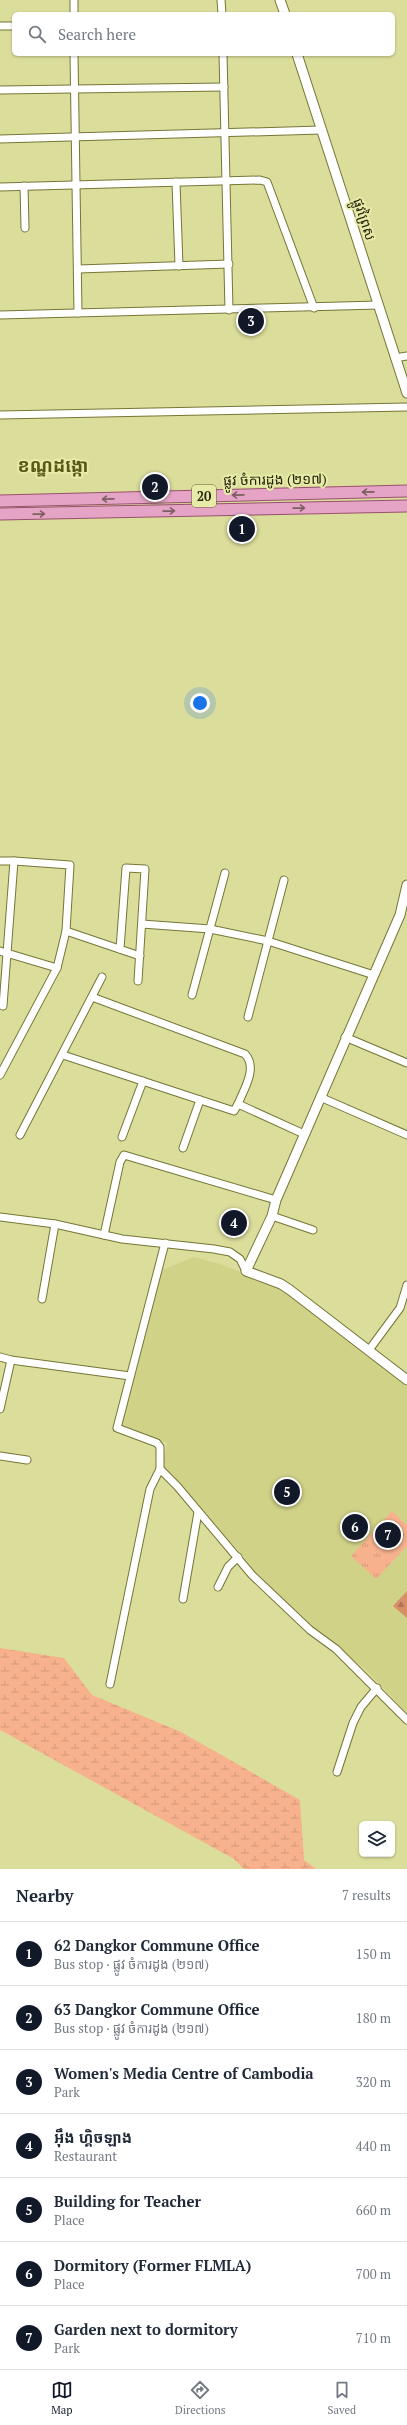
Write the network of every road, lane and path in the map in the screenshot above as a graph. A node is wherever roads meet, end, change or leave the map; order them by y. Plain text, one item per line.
1 (74, 0) edge
2 (221, 0) edge
3 (280, 0) edge
4 (74, 12) edge
5 (222, 12) edge
6 (283, 12) edge
7 (0, 26) edge
8 (12, 26) edge
9 (74, 56) edge
10 (223, 56) edge
11 (298, 56) edge
12 (224, 87) junction
13 (74, 88) junction
14 (0, 90) edge
15 (321, 130) junction
16 (226, 132) junction
17 (74, 137) junction
18 (0, 139) edge
19 (226, 181) junction
20 (176, 182) junction
21 (75, 185) junction
22 (24, 186) junction
23 (0, 187) edge
24 (25, 228) dead end
25 (229, 264) junction
26 (179, 266) junction
27 (78, 269) junction
28 (379, 305) junction
29 (314, 308) junction
30 (229, 310) junction
31 (78, 313) junction
32 (0, 315) edge
33 (407, 356) edge
34 (395, 358) junction
35 (407, 393) edge
36 (407, 407) edge
37 (0, 415) edge
38 (407, 491) edge
39 (0, 501) edge
40 (407, 506) edge
41 (0, 514) edge
42 (0, 861) edge
43 (14, 861) junction
44 (225, 873) dead end
45 (284, 880) dead end
46 (407, 885) edge
47 (403, 916) edge
48 (142, 924) junction
49 (210, 929) junction
50 (66, 931) junction
51 (268, 941) junction
52 (120, 949) junction
53 (2, 954) edge
54 (140, 956) junction
55 (57, 968) junction
56 (374, 975) junction
57 (102, 977) dead end
58 (138, 982) dead end
59 (192, 995) dead end
60 (92, 997) junction
61 (3, 1006) dead end
62 (248, 1017) dead end
63 (346, 1037) junction
64 (63, 1054) junction
65 (407, 1063) edge
66 (0, 1075) edge
67 (143, 1081) junction
68 (320, 1097) junction
69 (200, 1100) junction
70 (238, 1104) junction
71 (304, 1134) junction
72 (20, 1135) dead end
73 (407, 1135) edge
74 (122, 1137) dead end
75 (183, 1148) dead end
76 (276, 1200) junction
77 (272, 1216) junction
78 (0, 1217) edge
79 (55, 1224) junction
80 (314, 1230) dead end
81 (104, 1235) junction
82 (165, 1243) junction
83 (246, 1271) junction
84 (407, 1285) edge
85 (42, 1299) dead end
86 (369, 1350) junction
87 (0, 1357) edge
88 (11, 1360) junction
89 (130, 1376) junction
90 (407, 1380) edge
91 (0, 1409) edge
92 (0, 1456) edge
93 (27, 1460) dead end
94 (160, 1469) junction
95 (198, 1512) junction
96 (238, 1557) junction
97 (218, 1587) dead end
98 (183, 1599) dead end
99 (110, 1684) dead end
100 (377, 1688) junction
101 (407, 1720) edge
102 (337, 1772) dead end

1 - 4 street
2 - 5 street
3 - 6 street
7 - 8 street
9 - 13 street
10 - 12 street
11 - 15 street, ផ្លូវព្រៃស
12 - 13 street
12 - 16 street
13 - 14 street
13 - 17 street
15 - 16 street
15 - 28 street, ផ្លូវព្រៃស
16 - 17 street
16 - 19 street
17 - 18 street
17 - 21 street
19 - 20 street
19 - 25 street
19 - 29 street
20 - 21 street
20 - 26 street
21 - 22 street
21 - 27 street
22 - 23 street
22 - 24 street
25 - 26 street
25 - 30 street
26 - 27 street
27 - 31 street
28 - 29 street
28 - 34 street, ផ្លូវព្រៃស
29 - 30 street
30 - 31 street
31 - 32 street
33 - 34 street
34 - 35 street, ផ្លូវព្រៃស
36 - 37 street
38 -> 39 main road, ផ្លូវ ចំការដូង (២១៧) / 20
41 -> 40 main road, 20
42 - 43 street
43 - 50 street
43 - 53 street
44 - 49 street
45 - 51 street
46 - 47 street
47 - 56 street
48 - 49 street
48 - 52 street
48 - 54 street
49 - 51 street
49 - 59 street
50 - 52 street
50 - 55 street
51 - 56 street
51 - 62 street
52 - 54 street
53 - 55 street
53 - 61 street
54 - 58 street
55 - 66 street
56 - 63 street
57 - 60 street
60 - 64 street
60 - 70 street
63 - 65 street
63 - 68 street
64 - 67 street
64 - 72 street
67 - 69 street
67 - 74 street
68 - 71 street
68 - 73 street
69 - 70 street
69 - 75 street
70 - 71 street
71 - 76 street
76 - 77 street
76 - 81 street
77 - 80 street
77 - 83 street
78 - 79 street
79 - 81 street
79 - 85 street
81 - 82 street
82 - 83 street
82 - 89 street
83 - 86 street
84 - 86 street
86 - 90 street
87 - 88 street
88 - 89 street
88 - 91 street
89 - 94 street
92 - 93 street
94 - 95 street
94 - 99 street
95 - 96 street
95 - 98 street
96 - 97 street
96 - 100 street
100 - 101 street
100 - 102 street

